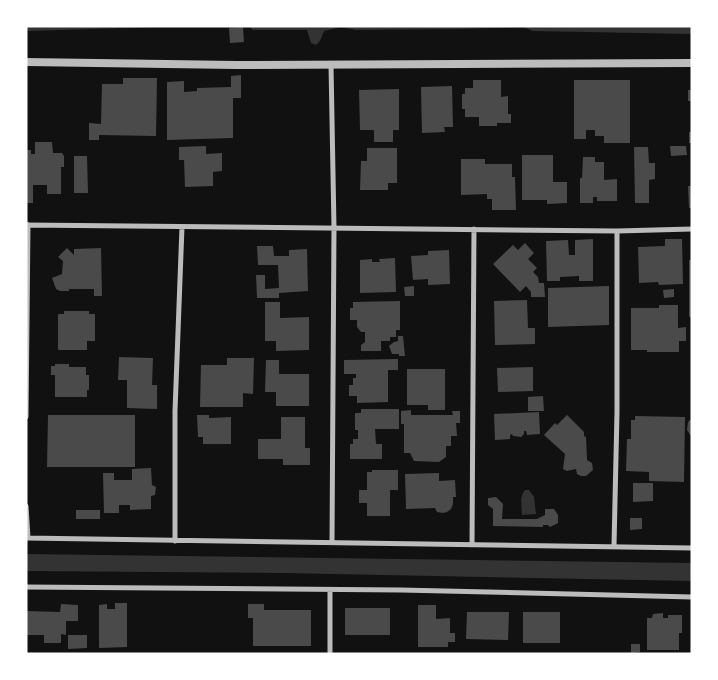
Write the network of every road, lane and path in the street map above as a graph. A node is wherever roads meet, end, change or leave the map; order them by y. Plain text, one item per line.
1 (26, 62) edge
2 (692, 63) edge
3 (331, 65) junction
4 (27, 225) edge
5 (182, 227) junction
6 (334, 228) junction
7 (474, 229) junction
8 (692, 229) edge
9 (617, 231) junction
10 (26, 417) edge
11 (26, 506) edge
12 (27, 538) edge
13 (175, 541) junction
14 (332, 542) junction
15 (472, 545) junction
16 (614, 546) junction
17 (692, 548) edge
18 (26, 587) edge
19 (330, 590) junction
20 (692, 597) edge
21 (330, 654) edge

1 - 3 street
2 - 3 street
3 - 6 street
4 - 5 street
4 - 10 street
5 - 6 street
5 - 13 street
6 - 7 street
6 - 14 street
7 - 9 street
7 - 15 street
8 - 9 street
9 - 16 street
11 - 12 street
12 - 13 street
13 - 14 street
14 - 15 street
15 - 16 street
16 - 17 street
18 - 19 street
19 - 20 street
19 - 21 street

